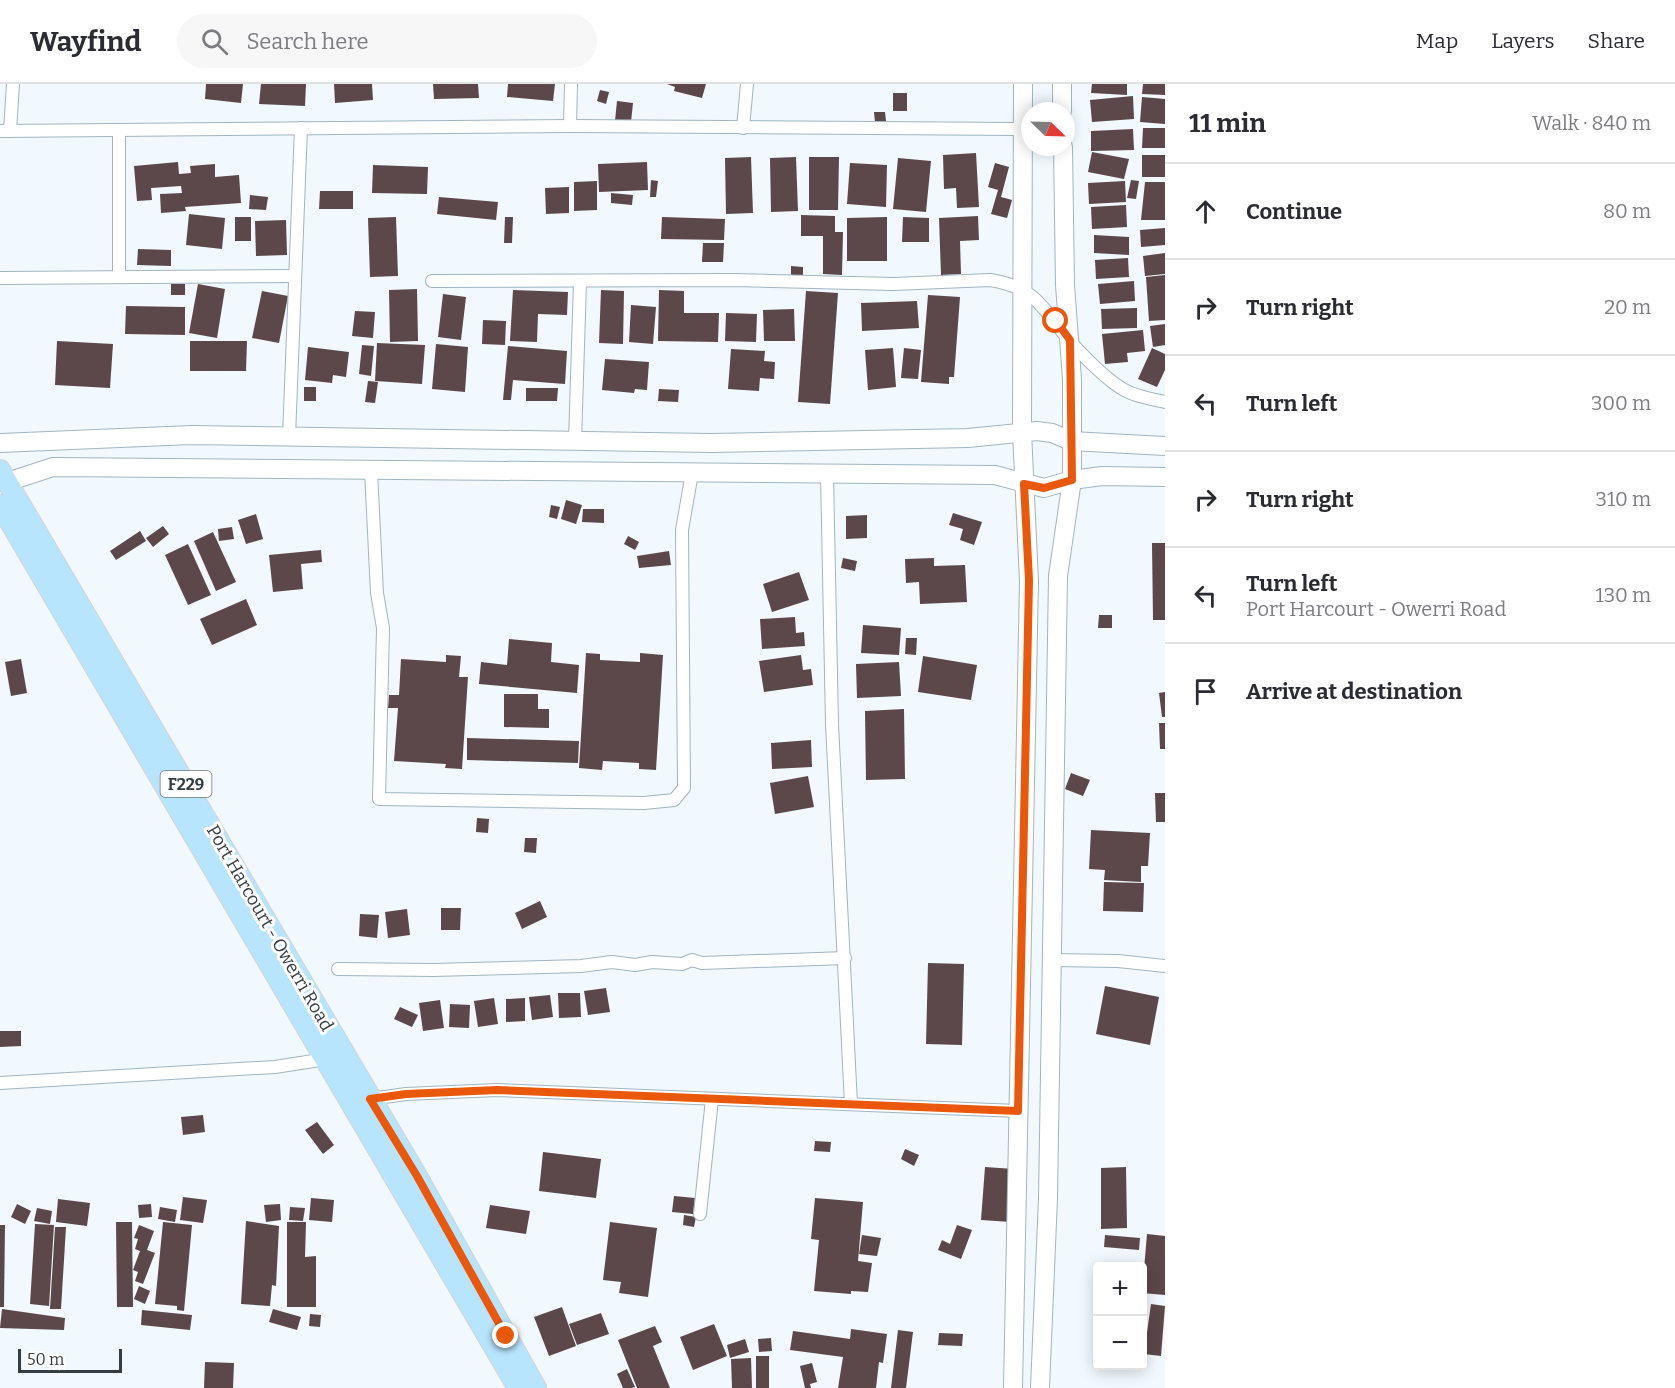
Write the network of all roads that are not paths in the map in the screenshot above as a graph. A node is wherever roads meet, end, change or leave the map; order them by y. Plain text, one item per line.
1 (13, 84) edge
2 (570, 84) edge
3 (747, 84) edge
4 (1023, 84) edge
5 (1062, 84) edge
6 (1024, 102) edge
7 (1062, 102) edge
8 (570, 126) junction
9 (301, 128) junction
10 (743, 128) junction
11 (119, 130) junction
12 (1021, 130) edge
13 (5, 131) edge
14 (1024, 156) edge
15 (1063, 156) edge
16 (119, 276) junction
17 (295, 276) junction
18 (0, 278) edge
19 (432, 281) dead end
20 (580, 282) junction
21 (1020, 288) junction
22 (1070, 340) junction
23 (1165, 402) edge
24 (1022, 432) junction
25 (289, 437) junction
26 (575, 441) junction
27 (1071, 441) junction
28 (0, 443) edge
29 (1165, 446) edge
30 (371, 471) junction
31 (692, 473) junction
32 (827, 474) junction
33 (3, 476) edge
34 (1165, 477) edge
35 (1072, 480) junction
36 (1024, 484) junction
37 (0, 505) edge
38 (845, 958) junction
39 (1051, 960) junction
40 (1165, 966) edge
41 (338, 969) dead end
42 (327, 1059) junction
43 (0, 1083) edge
44 (370, 1099) junction
45 (712, 1099) junction
46 (851, 1104) junction
47 (1018, 1111) junction
48 (700, 1214) dead end
49 (518, 1388) edge
50 (536, 1388) edge
51 (1013, 1388) edge
52 (1041, 1388) edge

1 - 13 street
2 - 8 street
3 - 10 street
4 - 6 street
5 - 7 street
8 - 9 street
8 - 10 street
9 - 11 street
9 - 17 street
10 - 12 street
11 - 13 street
11 - 16 street
14 - 21 street
15 - 22 street
16 - 17 street
16 - 18 street
17 - 25 street
19 - 20 street
20 - 21 street
20 - 26 street
21 - 22 street
21 - 24 street
22 - 23 street
22 - 27 street
24 - 26 street
24 - 27 street
24 - 36 street
25 - 26 street
25 - 28 street
27 - 29 street
27 - 35 street
30 - 31 street
30 - 31 street
30 - 33 street
31 - 32 street
32 - 36 street
32 - 38 street
33 - 44 main road, Port Harcourt - Owerri Road / F229
34 - 35 street
35 - 36 street
35 - 39 street
36 - 47 street
37 - 42 main road, Port Harcourt - Owerri Road / F229
38 - 41 street
38 - 46 street
39 - 40 street
39 - 52 street
42 - 43 street
42 - 49 main road, Port Harcourt - Owerri Road / F229
44 - 45 street
44 - 50 main road, Port Harcourt - Owerri Road / F229
45 - 46 street
45 - 48 street
46 - 47 street
47 - 51 street

